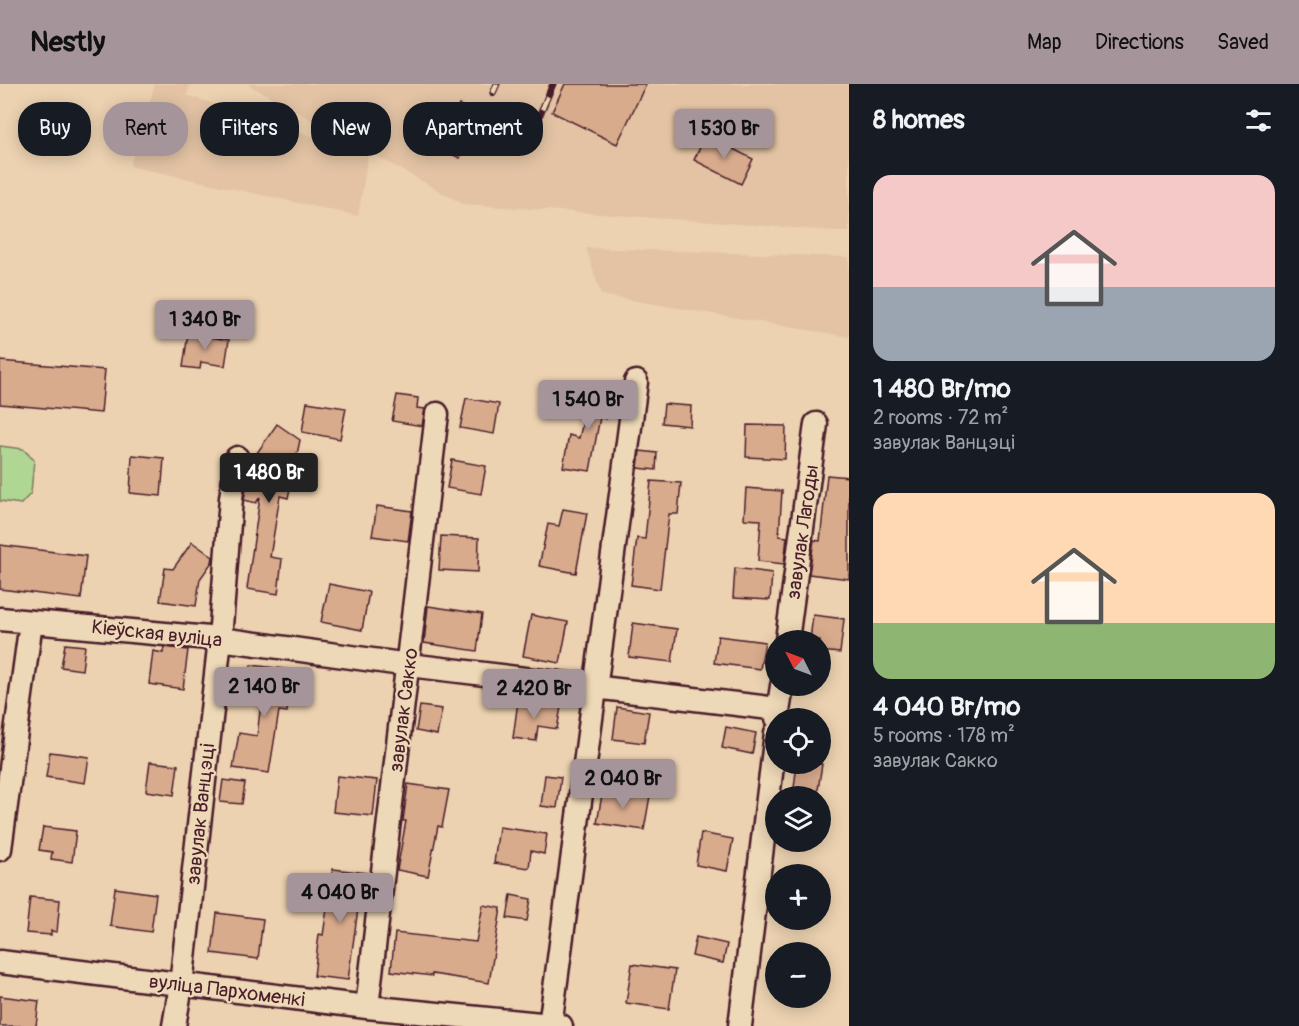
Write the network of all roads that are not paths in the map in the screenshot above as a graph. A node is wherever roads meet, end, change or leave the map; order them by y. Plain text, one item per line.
1 (636, 382) dead end
2 (437, 414) dead end
3 (816, 424) dead end
4 (237, 458) dead end
5 (0, 619) edge
6 (31, 622) junction
7 (789, 630) edge
8 (220, 639) junction
9 (409, 665) junction
10 (595, 687) junction
11 (765, 712) edge
12 (771, 774) edge
13 (0, 849) edge
14 (0, 963) edge
15 (181, 985) junction
16 (367, 1007) junction
17 (174, 1026) edge
18 (554, 1026) edge
19 (740, 1026) edge

1 - 10 street
2 - 9 street, завулак Сакко
3 - 7 street, завулак Лагоды
4 - 8 street, завулак Ванцэці
5 - 6 street, Кіеўская вуліца
6 - 8 street, Кіеўская вуліца
6 - 13 street
8 - 9 street, Кіеўская вуліца
8 - 15 street, завулак Ванцэці
9 - 10 street, Кіеўская вуліца
9 - 16 street, завулак Сакко
10 - 11 street, Кіеўская вуліца
10 - 18 street
12 - 19 street
14 - 15 street, вуліца Пархоменкі
15 - 16 street, вуліца Пархоменкі
15 - 17 street, завулак Ванцэці
16 - 18 street, вуліца Пархоменкі

